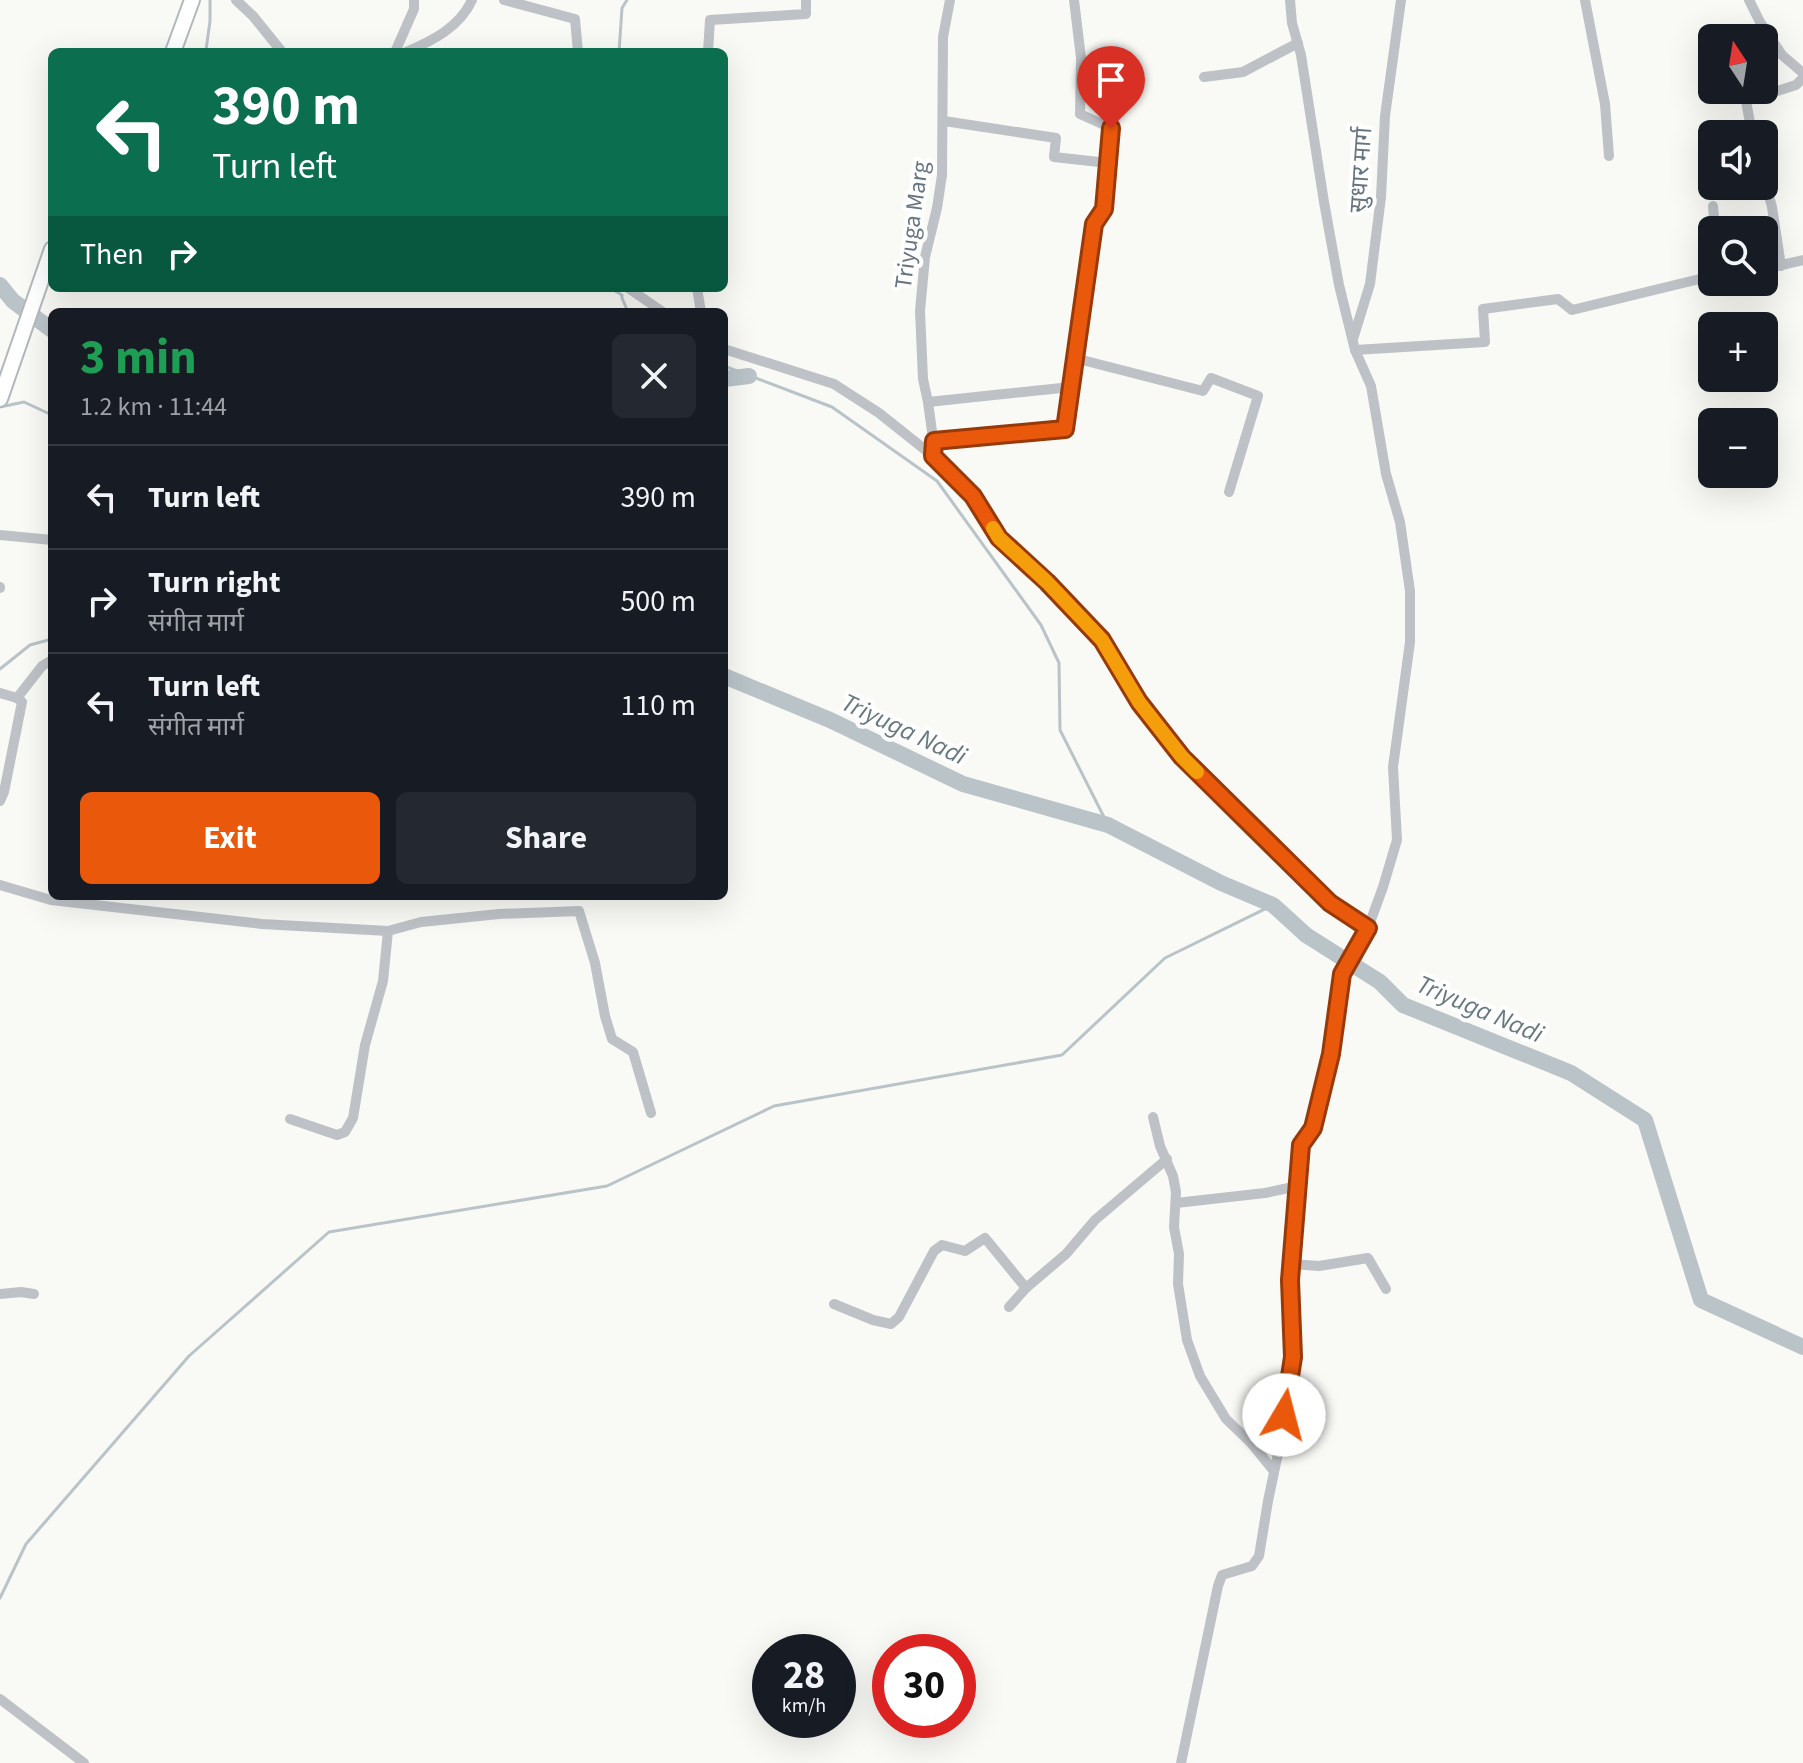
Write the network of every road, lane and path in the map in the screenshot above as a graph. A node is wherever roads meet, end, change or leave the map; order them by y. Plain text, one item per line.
1 (192, 0) edge
2 (236, 0) edge
3 (414, 0) edge
4 (472, 0) edge
5 (504, 0) edge
6 (806, 0) edge
7 (950, 0) edge
8 (1074, 0) edge
9 (1290, 0) edge
10 (1401, 0) edge
11 (1585, 0) edge
12 (1749, 0) edge
13 (1298, 43) junction
14 (174, 48) edge
15 (279, 48) edge
16 (397, 48) edge
17 (414, 48) edge
18 (578, 48) edge
19 (708, 48) edge
20 (1803, 76) edge
21 (1204, 77) dead end
22 (1749, 120) edge
23 (944, 121) junction
24 (1609, 156) dead end
25 (1108, 163) junction
26 (1769, 200) edge
27 (1713, 206) dead end
28 (1714, 216) edge
29 (1803, 260) edge
30 (48, 261) edge
31 (1781, 266) junction
32 (1778, 267) edge
33 (1698, 279) edge
34 (634, 292) edge
35 (657, 308) edge
36 (1354, 346) junction
37 (728, 350) edge
38 (1075, 360) junction
39 (1071, 387) junction
40 (0, 399) edge
41 (928, 402) junction
42 (934, 441) junction
43 (933, 456) junction
44 (1229, 492) dead end
45 (0, 535) edge
46 (48, 540) edge
47 (48, 662) edge
48 (0, 693) edge
49 (17, 698) junction
50 (0, 801) edge
51 (0, 885) edge
52 (48, 899) edge
53 (51, 900) edge
54 (1368, 928) junction
55 (388, 931) junction
56 (651, 1113) dead end
57 (1153, 1117) dead end
58 (290, 1119) dead end
59 (1167, 1159) junction
60 (1298, 1186) junction
61 (1176, 1203) junction
62 (1291, 1264) junction
63 (1026, 1288) junction
64 (1386, 1289) dead end
65 (0, 1294) edge
66 (34, 1294) dead end
67 (834, 1304) dead end
68 (1009, 1307) dead end
69 (1274, 1471) junction
70 (0, 1699) edge
71 (84, 1763) edge
72 (1181, 1763) edge

1 - 14 main road
2 - 15 street
3 - 16 street
4 - 17 street
5 - 18 street
6 - 19 street
7 - 23 street, Triyuga Marg
8 - 25 street
9 - 13 street
10 - 36 street, सुधार मार्ग
11 - 24 street
12 - 20 street
13 - 21 street
13 - 36 street
20 - 22 street
23 - 25 street
23 - 41 street, Triyuga Marg
25 - 38 street
26 - 31 street
27 - 28 street
29 - 31 street
30 - 40 main road
31 - 32 street
33 - 36 street
34 - 35 street
36 - 54 street
37 - 43 street
38 - 39 street
38 - 44 street
39 - 41 street
39 - 42 street
41 - 42 street, Triyuga Marg
42 - 43 street, Triyuga Marg
43 - 54 street
45 - 46 street
47 - 49 street
48 - 49 street
49 - 50 street
51 - 52 street
53 - 55 street
54 - 60 street
55 - 56 street
55 - 58 street
57 - 59 street
59 - 61 street
59 - 63 street
60 - 61 street
60 - 62 street
61 - 69 street
62 - 64 street
62 - 69 street
63 - 67 street
63 - 68 street
65 - 66 street
69 - 72 street
70 - 71 street

